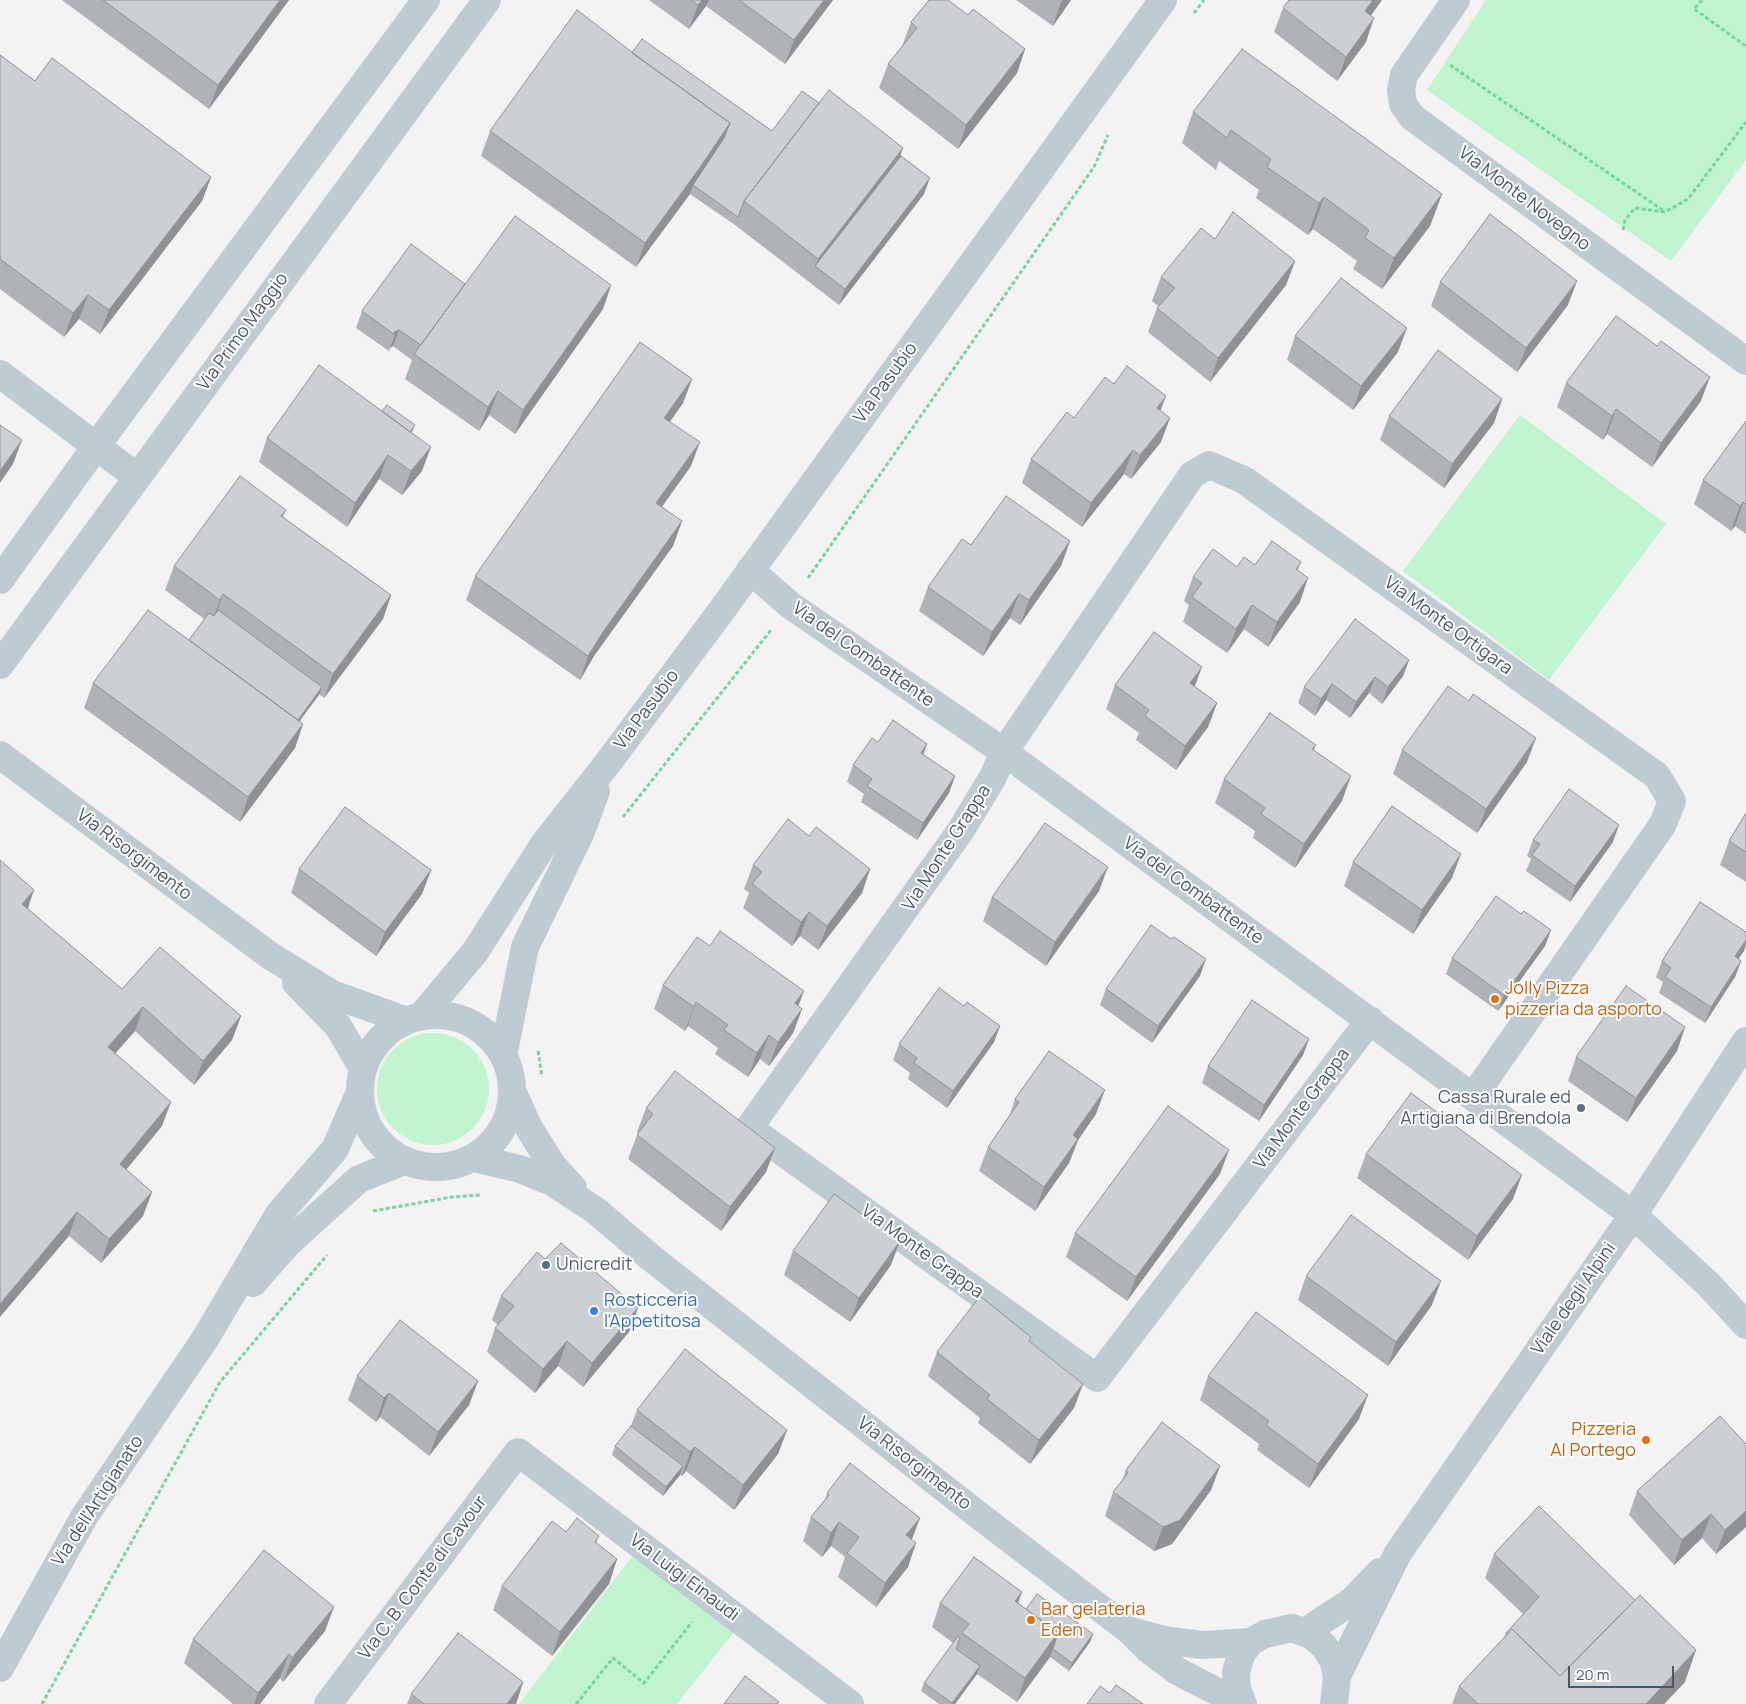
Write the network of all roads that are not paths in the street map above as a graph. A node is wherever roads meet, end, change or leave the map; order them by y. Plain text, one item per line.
1 (426, 0) edge
2 (487, 0) edge
3 (1163, 0) edge
4 (1456, 0) edge
5 (1746, 361) edge
6 (0, 374) edge
7 (97, 445) junction
8 (137, 476) junction
9 (750, 570) junction
10 (0, 580) edge
11 (0, 664) edge
12 (1004, 752) junction
13 (0, 755) edge
14 (607, 764) junction
15 (269, 955) junction
16 (414, 1017) junction
17 (1370, 1020) junction
18 (1746, 1041) edge
19 (504, 1052) junction
20 (362, 1067) junction
21 (359, 1094) junction
22 (514, 1095) junction
23 (1473, 1097) junction
24 (474, 1158) junction
25 (404, 1161) junction
26 (595, 1210) junction
27 (1633, 1215) junction
28 (1746, 1324) edge
29 (205, 1339) junction
30 (518, 1452) joint
31 (1398, 1553) junction
32 (1130, 1631) junction
33 (1305, 1632) junction
34 (1250, 1642) junction
35 (0, 1668) edge
36 (1334, 1693) edge
37 (328, 1704) edge
38 (850, 1704) edge
39 (1242, 1704) edge

1 - 7 street
2 - 8 street, Via Primo Maggio
3 - 9 street, Via Pasubio
4 - 5 street, Via Monte Novegno
6 - 7 street
7 - 8 street
7 - 10 street
8 - 11 street, Via Primo Maggio
9 - 12 street, Via del Combattente
9 - 14 street, Via Pasubio
12 - 17 street, Via del Combattente
12 - 17 street, Via Monte Grappa
12 - 23 street, Via Monte Ortigara
13 - 15 street, Via Risorgimento
14 - 16 street, Via Pasubio
14 - 19 street, Via Pasubio
15 - 16 street
15 - 20 street
16 - 19 street
16 - 20 street
17 - 23 street, Via del Combattente
18 - 27 street, Viale degli Alpini
19 - 22 street, Via Risorgimento
20 - 21 street
21 - 25 street
21 - 29 street, Via dell'Artigianato
22 - 24 street
22 - 26 street, Via Risorgimento
23 - 27 street, Via del Combattente
24 - 25 street
24 - 26 street, Via Risorgimento
25 - 29 street, Via dell'Artigianato
26 - 32 street, Via Risorgimento
27 - 28 street, Via del Combattente
27 - 31 street, Viale degli Alpini
29 - 35 street, Via dell'Artigianato
30 - 37 street, Via C. B. Conte di Cavour
30 - 38 street, Via Luigi Einaudi
31 - 33 street, Viale degli Alpini
31 - 36 street, Viale degli Alpini
32 - 34 street
32 - 39 street, Via Risorgimento
33 - 34 street
33 - 36 street
34 - 39 street, Via Risorgimento

